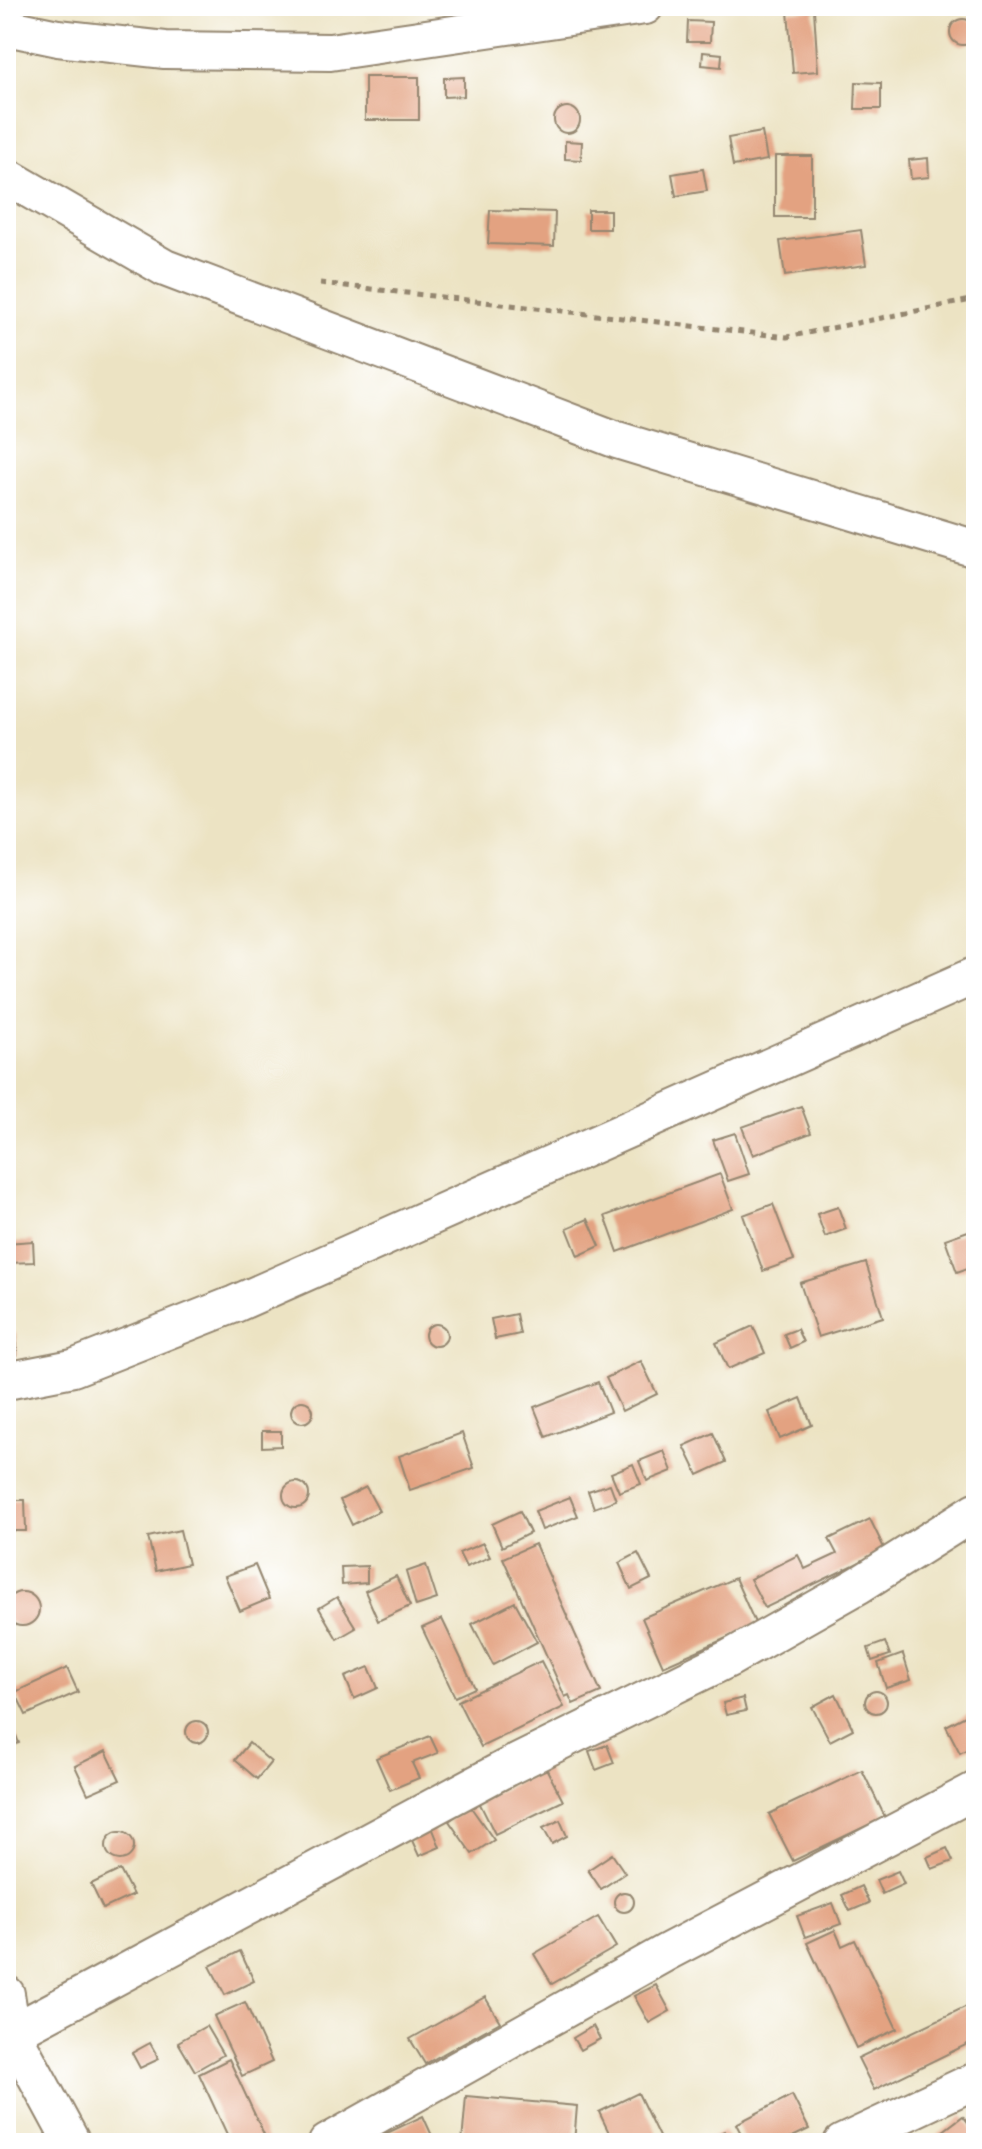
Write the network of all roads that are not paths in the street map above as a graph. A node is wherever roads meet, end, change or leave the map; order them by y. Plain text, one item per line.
1 (645, 6) edge
2 (6, 27) edge
3 (6, 176) edge
4 (976, 549) edge
5 (976, 975) edge
6 (6, 1381) edge
7 (976, 1511) edge
8 (976, 1790) edge
9 (6, 1994) edge
10 (9, 2034) edge
11 (976, 2080) edge
12 (72, 2143) edge
13 (327, 2143) edge
14 (842, 2143) edge

1 - 2 street
3 - 4 street
5 - 6 street
7 - 10 street
8 - 13 street
9 - 10 street
10 - 12 street
11 - 14 street

